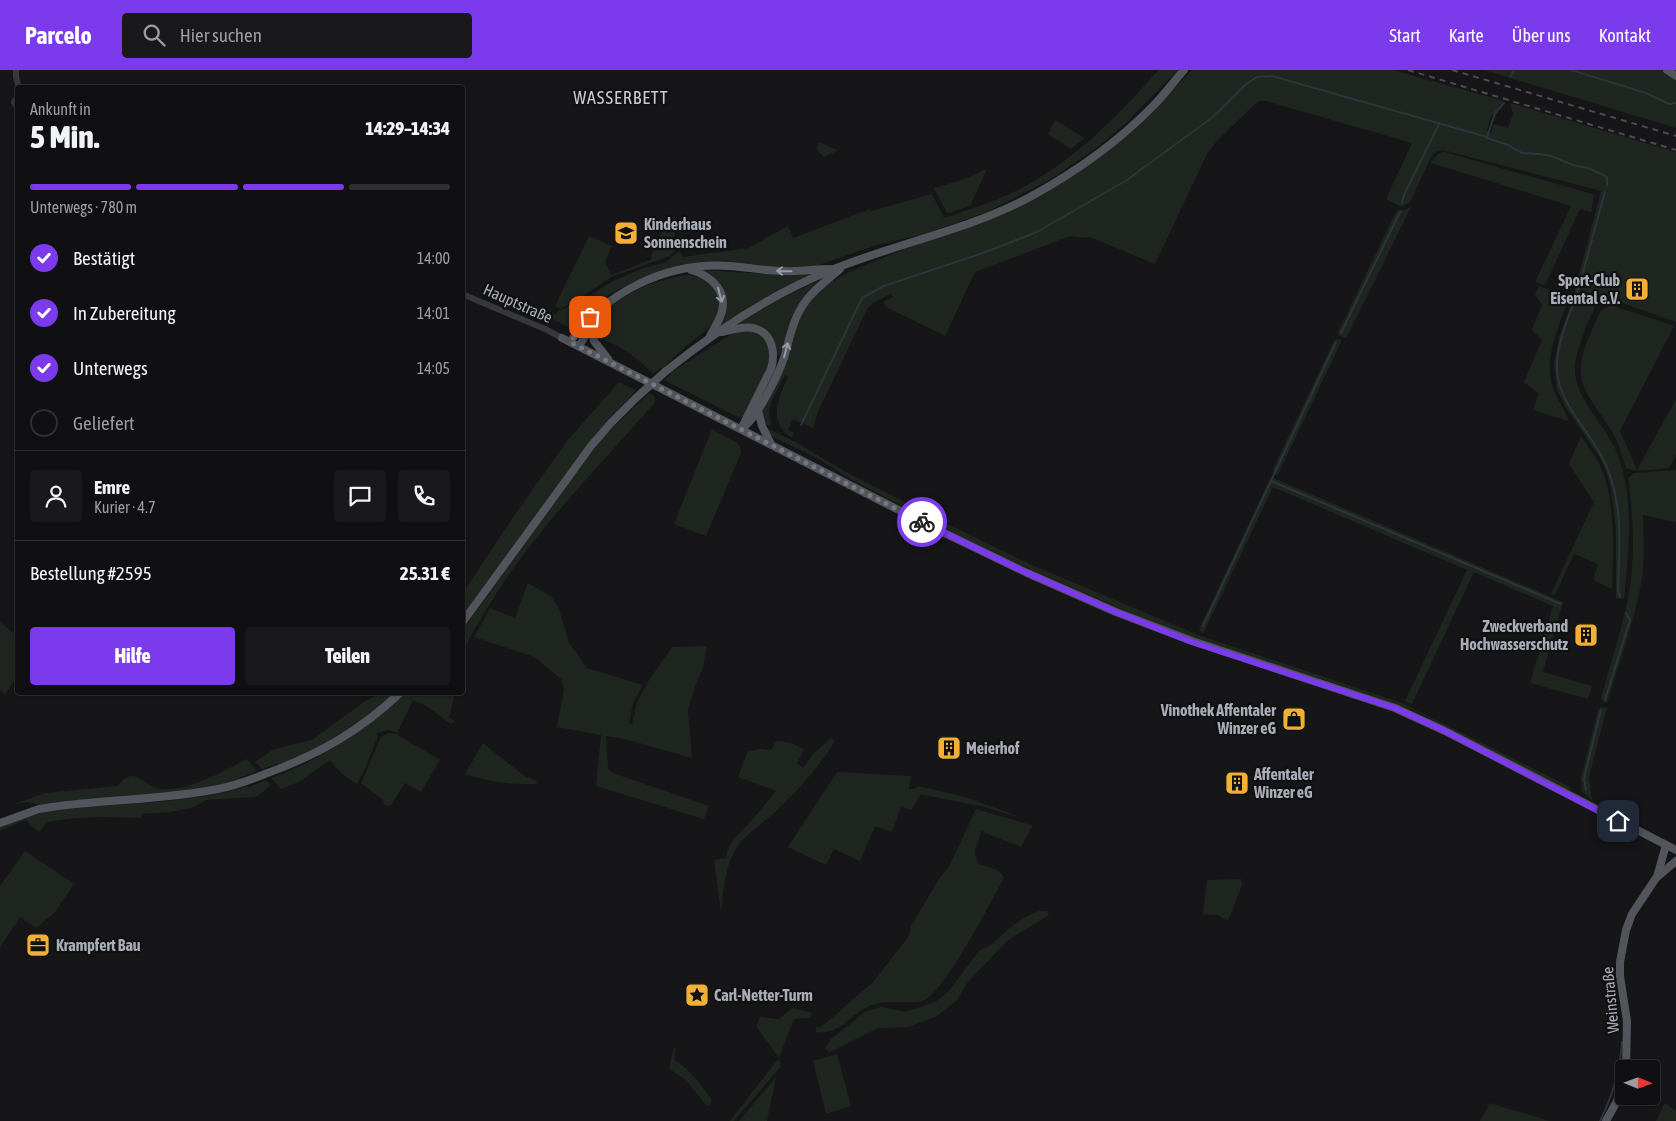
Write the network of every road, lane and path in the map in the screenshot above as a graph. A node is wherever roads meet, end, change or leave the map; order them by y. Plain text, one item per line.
1 (16, 70) edge
2 (1184, 70) edge
3 (1667, 70) edge
4 (1676, 76) edge
5 (19, 85) edge
6 (843, 265) junction
7 (686, 269) junction
8 (833, 269) junction
9 (465, 295) edge
10 (598, 309) junction
11 (591, 326) junction
12 (717, 333) junction
13 (709, 338) junction
14 (566, 340) junction
15 (579, 346) junction
16 (611, 363) junction
17 (758, 410) junction
18 (741, 429) junction
19 (771, 444) junction
20 (465, 619) edge
21 (398, 695) edge
22 (0, 823) edge
23 (1666, 845) junction
24 (1676, 850) edge
25 (1676, 861) edge
26 (1656, 878) junction
27 (1626, 1060) edge
28 (1615, 1105) edge
29 (1606, 1121) edge

1 - 5 street
2 - 6 main road
3 - 4 main road
6 - 8 main road
17 -> 6 main road
8 -> 7 main road
7 - 10 main road
7 -> 13 main road
8 - 12 main road
9 - 14 street, Hauptstraße
10 - 11 main road
10 - 14 main road
11 - 15 main road
11 - 16 main road
12 - 13 main road
12 - 18 main road
13 - 20 main road, bridge
14 - 15 main road
15 - 16 main road
16 - 18 main road
17 - 18 main road
17 - 19 main road
18 - 19 main road
19 - 23 main road
21 - 22 main road
23 - 24 main road
23 - 26 main road, Weinstraße
25 - 26 main road, Weinstraße
26 - 27 main road, Weinstraße
28 - 29 main road

